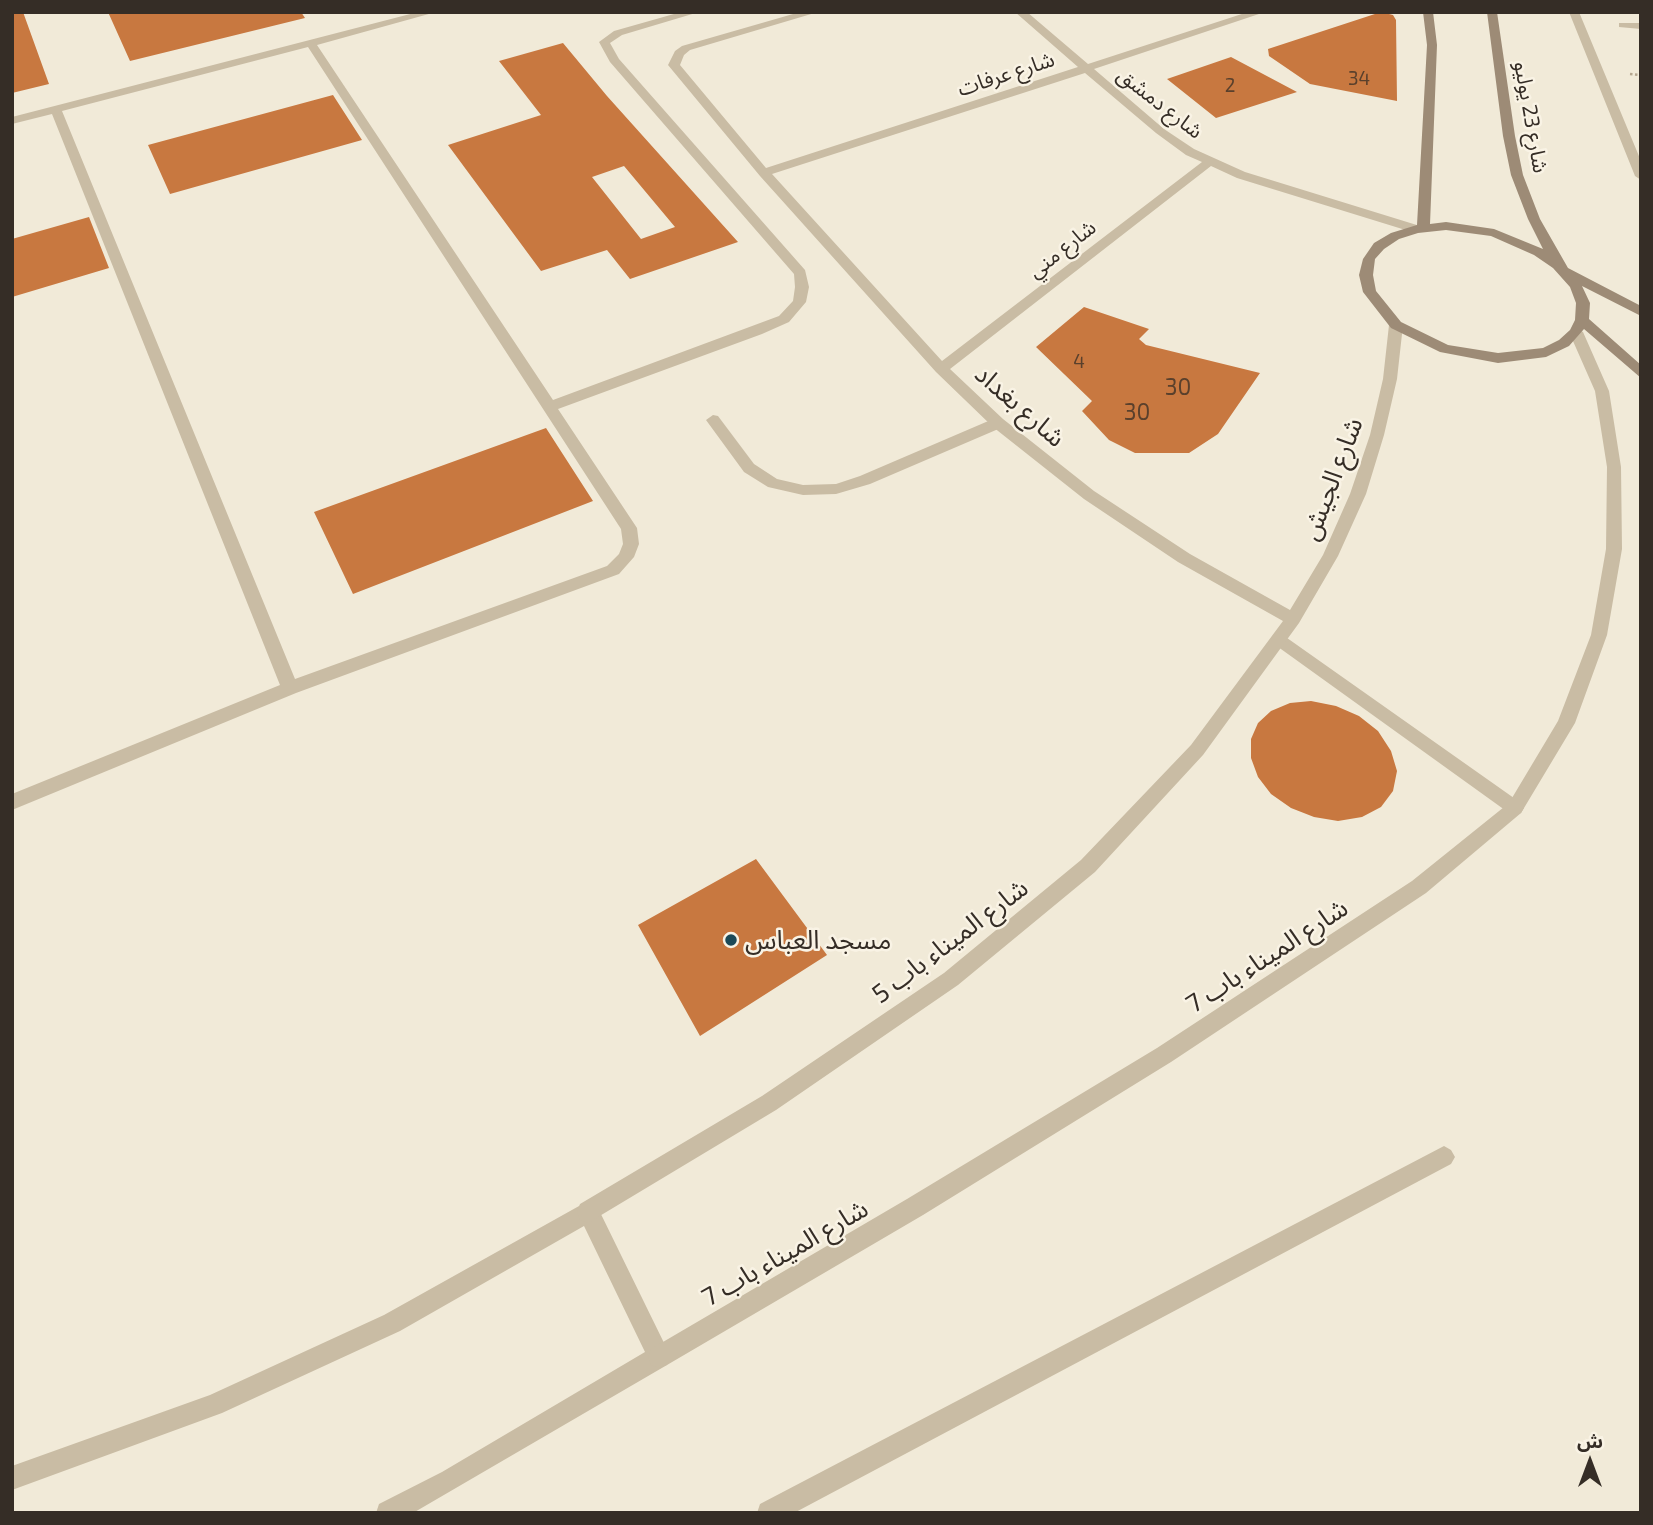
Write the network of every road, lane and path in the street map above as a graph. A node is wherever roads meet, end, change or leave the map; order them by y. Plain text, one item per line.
1 (431, 12) edge
2 (632, 12) edge
3 (694, 12) edge
4 (813, 12) edge
5 (1020, 12) edge
6 (1261, 12) edge
7 (1428, 12) edge
8 (1492, 12) edge
9 (1574, 12) edge
10 (1623, 25) dead end
11 (645, 26) junction
12 (1641, 26) edge
13 (311, 44) junction
14 (1086, 69) junction
15 (56, 110) junction
16 (12, 121) edge
17 (1622, 135) junction
18 (1641, 136) edge
19 (1209, 162) junction
20 (764, 173) junction
21 (1641, 176) edge
22 (1420, 228) junction
23 (1560, 267) junction
24 (1641, 312) edge
25 (1396, 325) junction
26 (1579, 326) junction
27 (941, 369) junction
28 (1641, 373) edge
29 (549, 407) junction
30 (713, 420) dead end
31 (998, 423) junction
32 (1293, 619) junction
33 (1280, 639) junction
34 (290, 688) junction
35 (12, 802) edge
36 (1515, 808) junction
37 (1444, 1157) dead end
38 (588, 1212) junction
39 (659, 1357) junction
40 (12, 1478) edge
41 (388, 1513) edge
42 (769, 1513) edge

1 - 13 street
2 - 11 street
3 - 11 street
4 - 20 street, شارع بغداد
5 - 14 street, شارع دمشق
6 - 14 street, شارع عرفات
7 - 22 main road
8 - 23 main road, شارع 23 يوليو
9 - 17 street
10 - 12 street
11 - 29 street
13 - 15 street
13 - 29 street
14 - 19 street, شارع دمشق
14 - 20 street, شارع عرفات
15 - 16 street
15 - 34 street
17 - 18 street
17 - 21 street
19 - 22 street, شارع دمشق
19 - 27 street, شارع مني
20 - 27 street, شارع بغداد
22 - 23 main road
22 - 25 main road
23 - 24 main road
23 - 26 main road
25 - 26 main road
25 - 32 street, شارع الجيش
26 - 28 main road
26 - 36 street, شارع الميناء باب 7
27 - 31 street, شارع بغداد
29 - 34 street
30 - 31 street
31 - 32 street, شارع بغداد
32 - 33 street, شارع الجيش
33 - 36 street
33 - 38 street, شارع الميناء باب 5
34 - 35 street
36 - 39 street, شارع الميناء باب 7
37 - 42 street
38 - 39 street
38 - 40 street, شارع الميناء باب 5
39 - 41 street, شارع الميناء باب 7

